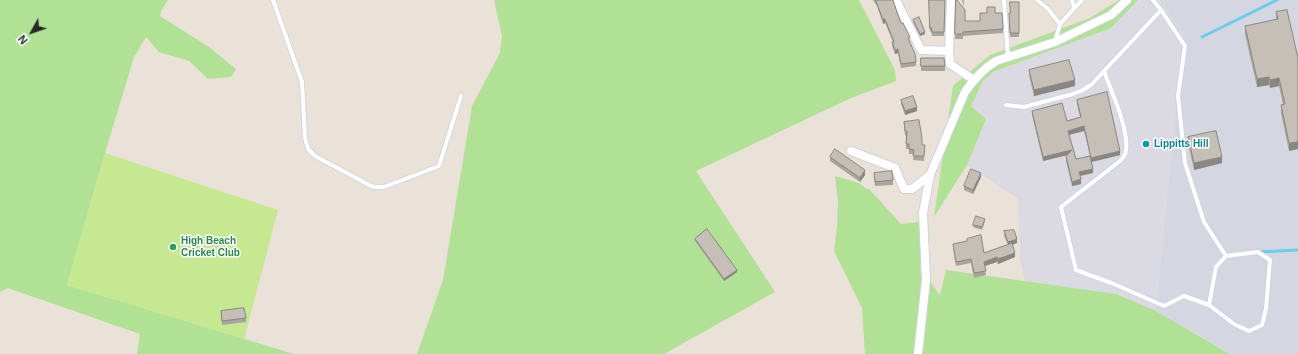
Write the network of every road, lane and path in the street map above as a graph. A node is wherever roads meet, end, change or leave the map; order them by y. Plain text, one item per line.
1 (273, 0) edge
2 (896, 0) edge
3 (950, 0) edge
4 (1004, 0) edge
5 (1037, 0) edge
6 (1072, 0) edge
7 (1082, 0) edge
8 (1127, 0) edge
9 (1153, 0) edge
10 (1074, 8) junction
11 (1161, 10) junction
12 (1060, 24) junction
13 (1055, 42) junction
14 (949, 51) junction
15 (1008, 58) junction
16 (1104, 71) junction
17 (974, 80) junction
18 (462, 96) dead end
19 (1006, 105) dead end
20 (851, 151) dead end
21 (930, 175) junction
22 (1226, 256) junction
23 (1209, 305) junction
24 (918, 354) edge

1 - 18 lane
2 - 14 street
3 - 14 street
4 - 15 lane
5 - 12 lane
6 - 10 lane
7 - 10 lane
8 - 13 street
9 - 11 lane
10 - 12 lane
11 - 16 lane
11 - 22 lane
12 - 13 lane
13 - 15 street
14 - 17 street
15 - 17 street
16 - 19 lane
16 - 23 lane
17 - 21 street
20 - 21 street
21 - 24 street
22 - 23 lane
22 - 23 lane

